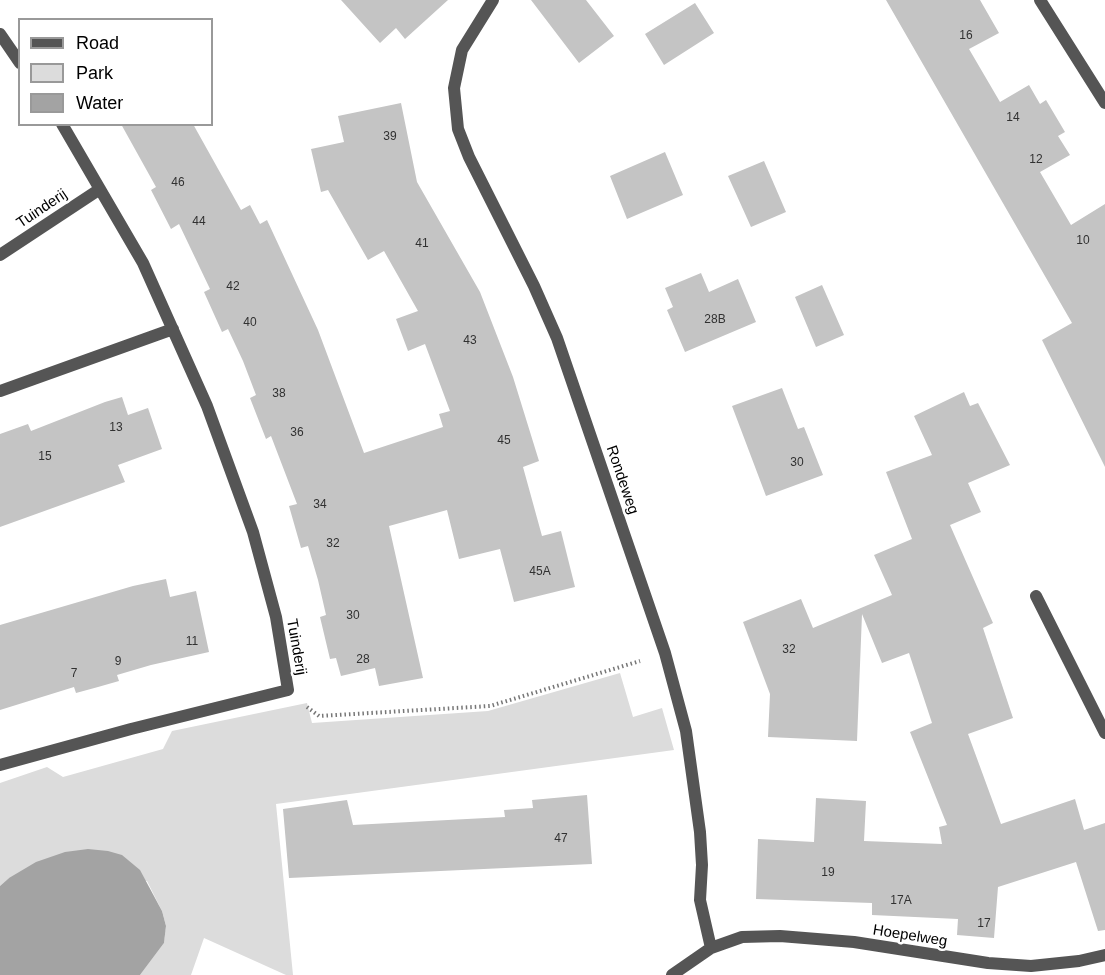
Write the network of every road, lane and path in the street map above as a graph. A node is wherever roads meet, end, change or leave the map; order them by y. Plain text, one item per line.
1 (493, 0) edge
2 (1040, 0) edge
3 (0, 34) edge
4 (18, 60) edge
5 (1105, 103) edge
6 (63, 126) edge
7 (100, 189) junction
8 (0, 255) edge
9 (172, 329) junction
10 (0, 391) edge
11 (1036, 596) dead end
12 (665, 653) junction
13 (288, 690) junction
14 (1105, 733) edge
15 (0, 765) edge
16 (711, 948) junction
17 (1105, 955) edge
18 (672, 975) edge

1 - 12 street, Rondeweg
2 - 5 street
3 - 4 street
6 - 7 street, Tuinderij
7 - 8 street, Tuinderij
7 - 9 street, Tuinderij
9 - 10 street
9 - 13 street, Tuinderij
11 - 14 street
12 - 13 path
12 - 16 street, Rondeweg
13 - 15 street, Tuinderij
16 - 17 street, Hoepelweg
16 - 18 street

